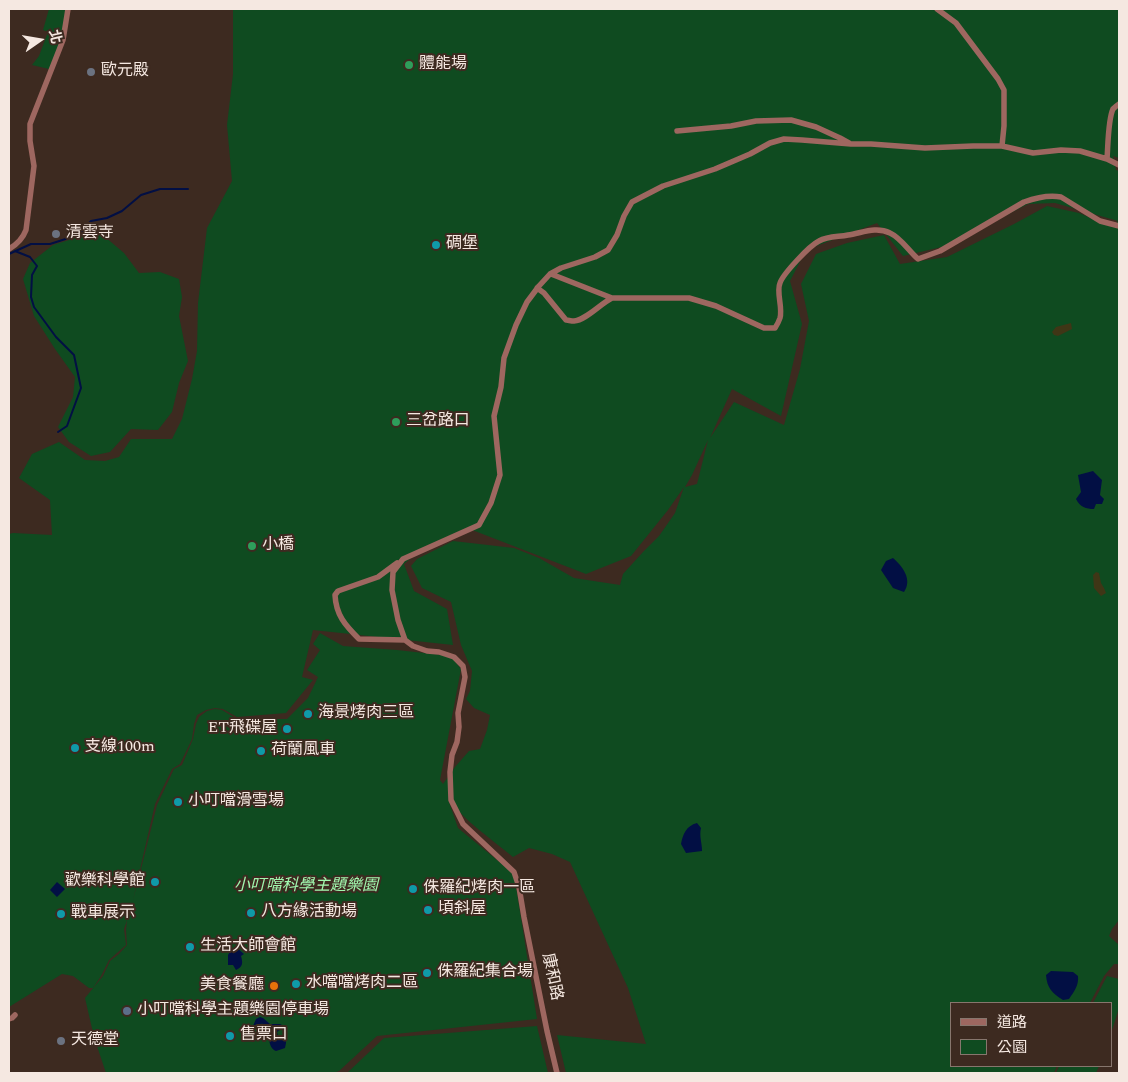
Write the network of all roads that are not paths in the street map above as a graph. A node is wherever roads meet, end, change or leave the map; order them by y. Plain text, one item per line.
1 (68, 9) edge
2 (937, 9) edge
3 (1119, 104) edge
4 (676, 131) dead end
5 (851, 144) junction
6 (1002, 146) junction
7 (1107, 158) junction
8 (1119, 165) edge
9 (1119, 226) edge
10 (9, 249) edge
11 (550, 274) junction
12 (537, 288) junction
13 (612, 298) junction
14 (403, 559) junction
15 (405, 640) junction
16 (15, 1015) dead end
17 (9, 1019) edge
18 (557, 1073) edge

1 - 10 street
2 - 6 street
3 - 7 street
4 - 5 street
5 - 6 street
5 - 11 street
6 - 7 street
7 - 8 street
9 - 13 street
11 - 12 street
11 - 13 street
12 - 13 street
12 - 14 street
14 - 15 street
14 - 15 street
15 - 18 street, 康和路
16 - 17 street

